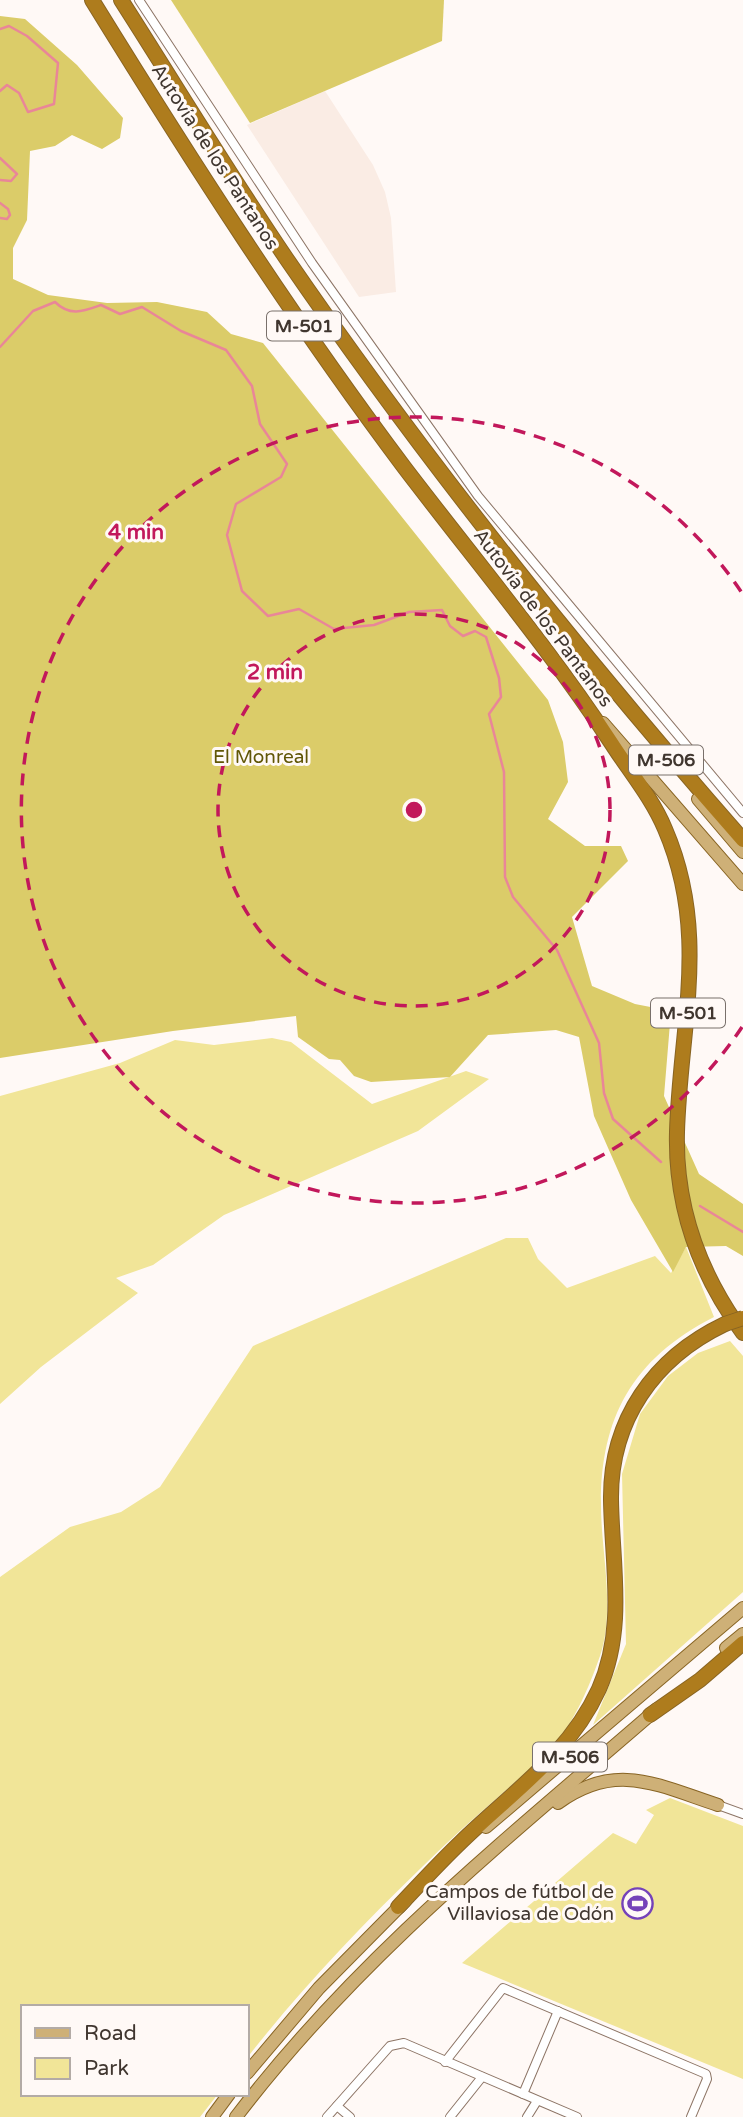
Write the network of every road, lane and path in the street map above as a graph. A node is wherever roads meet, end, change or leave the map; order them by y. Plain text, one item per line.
1 (92, 0) edge
2 (121, 0) edge
3 (139, 0) edge
4 (593, 666) junction
5 (586, 705) junction
6 (743, 813) edge
7 (743, 840) edge
8 (743, 852) edge
9 (743, 884) edge
10 (743, 1318) edge
11 (743, 1333) edge
12 (743, 1608) edge
13 (743, 1634) edge
14 (743, 1643) edge
15 (650, 1715) junction
16 (718, 1805) joint
17 (743, 1814) edge
18 (475, 1864) junction
19 (398, 1907) junction
20 (558, 2011) junction
21 (445, 2062) junction
22 (248, 2072) edge
23 (482, 2077) junction
24 (523, 2094) junction
25 (228, 2096) edge
26 (537, 2101) junction
27 (337, 2106) junction
28 (212, 2117) edge
29 (236, 2117) edge
30 (327, 2117) edge
31 (350, 2117) edge
32 (450, 2117) edge
33 (527, 2117) edge
34 (577, 2117) edge
35 (691, 2117) edge

1 - 5 highway, Autovía de los Pantanos / M-501
2 - 4 highway, Autovía de los Pantanos / M-501
3 - 6 street
4 - 7 highway, Autovía de los Pantanos / M-501
4 - 8 main road, M-506
5 - 9 main road, M-506
5 - 11 highway, Autovía de los Pantanos / M-501
10 - 19 highway, bridge
12 - 19 main road, M-506
13 - 15 main road, M-506
14 - 15 highway
15 - 18 main road, M-506
16 - 17 street
16 - 18 main road
18 - 29 main road, M-506
19 - 22 main road, M-506
20 - 21 street
20 - 24 street
20 - 35 street
21 - 23 street
21 - 27 street
23 - 24 street
23 - 32 street
24 - 26 street
25 - 28 main road
26 - 33 street
26 - 34 street
27 - 30 street
27 - 31 street

